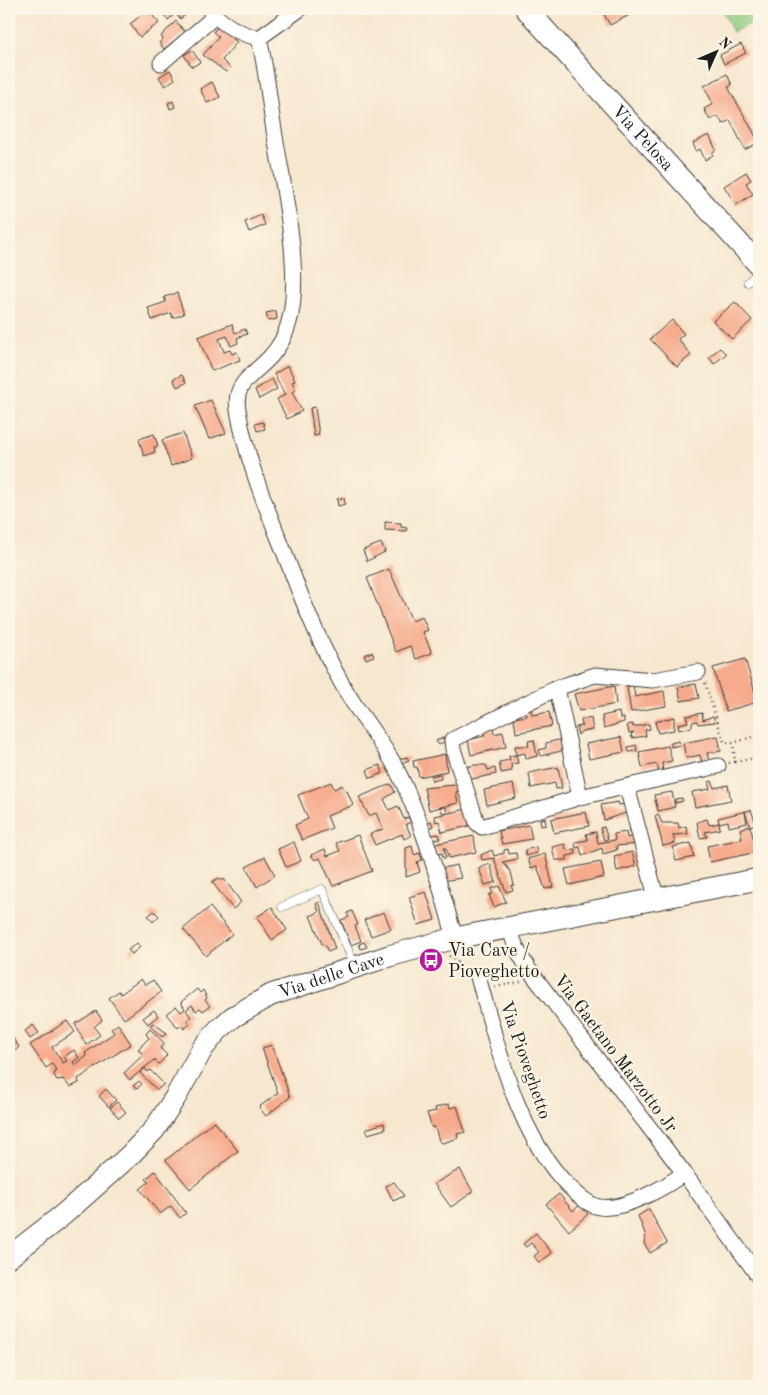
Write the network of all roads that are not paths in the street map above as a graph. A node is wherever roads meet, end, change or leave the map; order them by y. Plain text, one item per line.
1 (300, 9) edge
2 (526, 9) edge
3 (212, 12) edge
4 (259, 38) junction
5 (161, 63) dead end
6 (759, 272) edge
7 (753, 274) edge
8 (698, 672) road end
9 (557, 688) junction
10 (718, 766) road end
11 (628, 787) junction
12 (580, 797) junction
13 (759, 879) edge
14 (659, 900) junction
15 (282, 907) dead end
16 (511, 927) junction
17 (455, 938) junction
18 (355, 967) junction
19 (480, 984) road end
20 (684, 1173) junction
21 (9, 1258) edge
22 (759, 1277) edge

1 - 4 street
2 - 7 street, Via Pelosa
3 - 4 street
3 - 5 street
4 - 17 street
6 - 7 lane
8 - 9 street
9 - 12 street
9 - 12 street
10 - 11 street
11 - 12 street
11 - 14 street
13 - 14 street, Via delle Cave
14 - 16 street, Via delle Cave
15 - 18 lane
16 - 17 street, Via delle Cave
16 - 20 street, Via Gaetano Marzotto Jr
17 - 18 street, Via delle Cave
18 - 21 street, Via delle Cave
19 - 20 street, Via Pioveghetto
20 - 22 street

